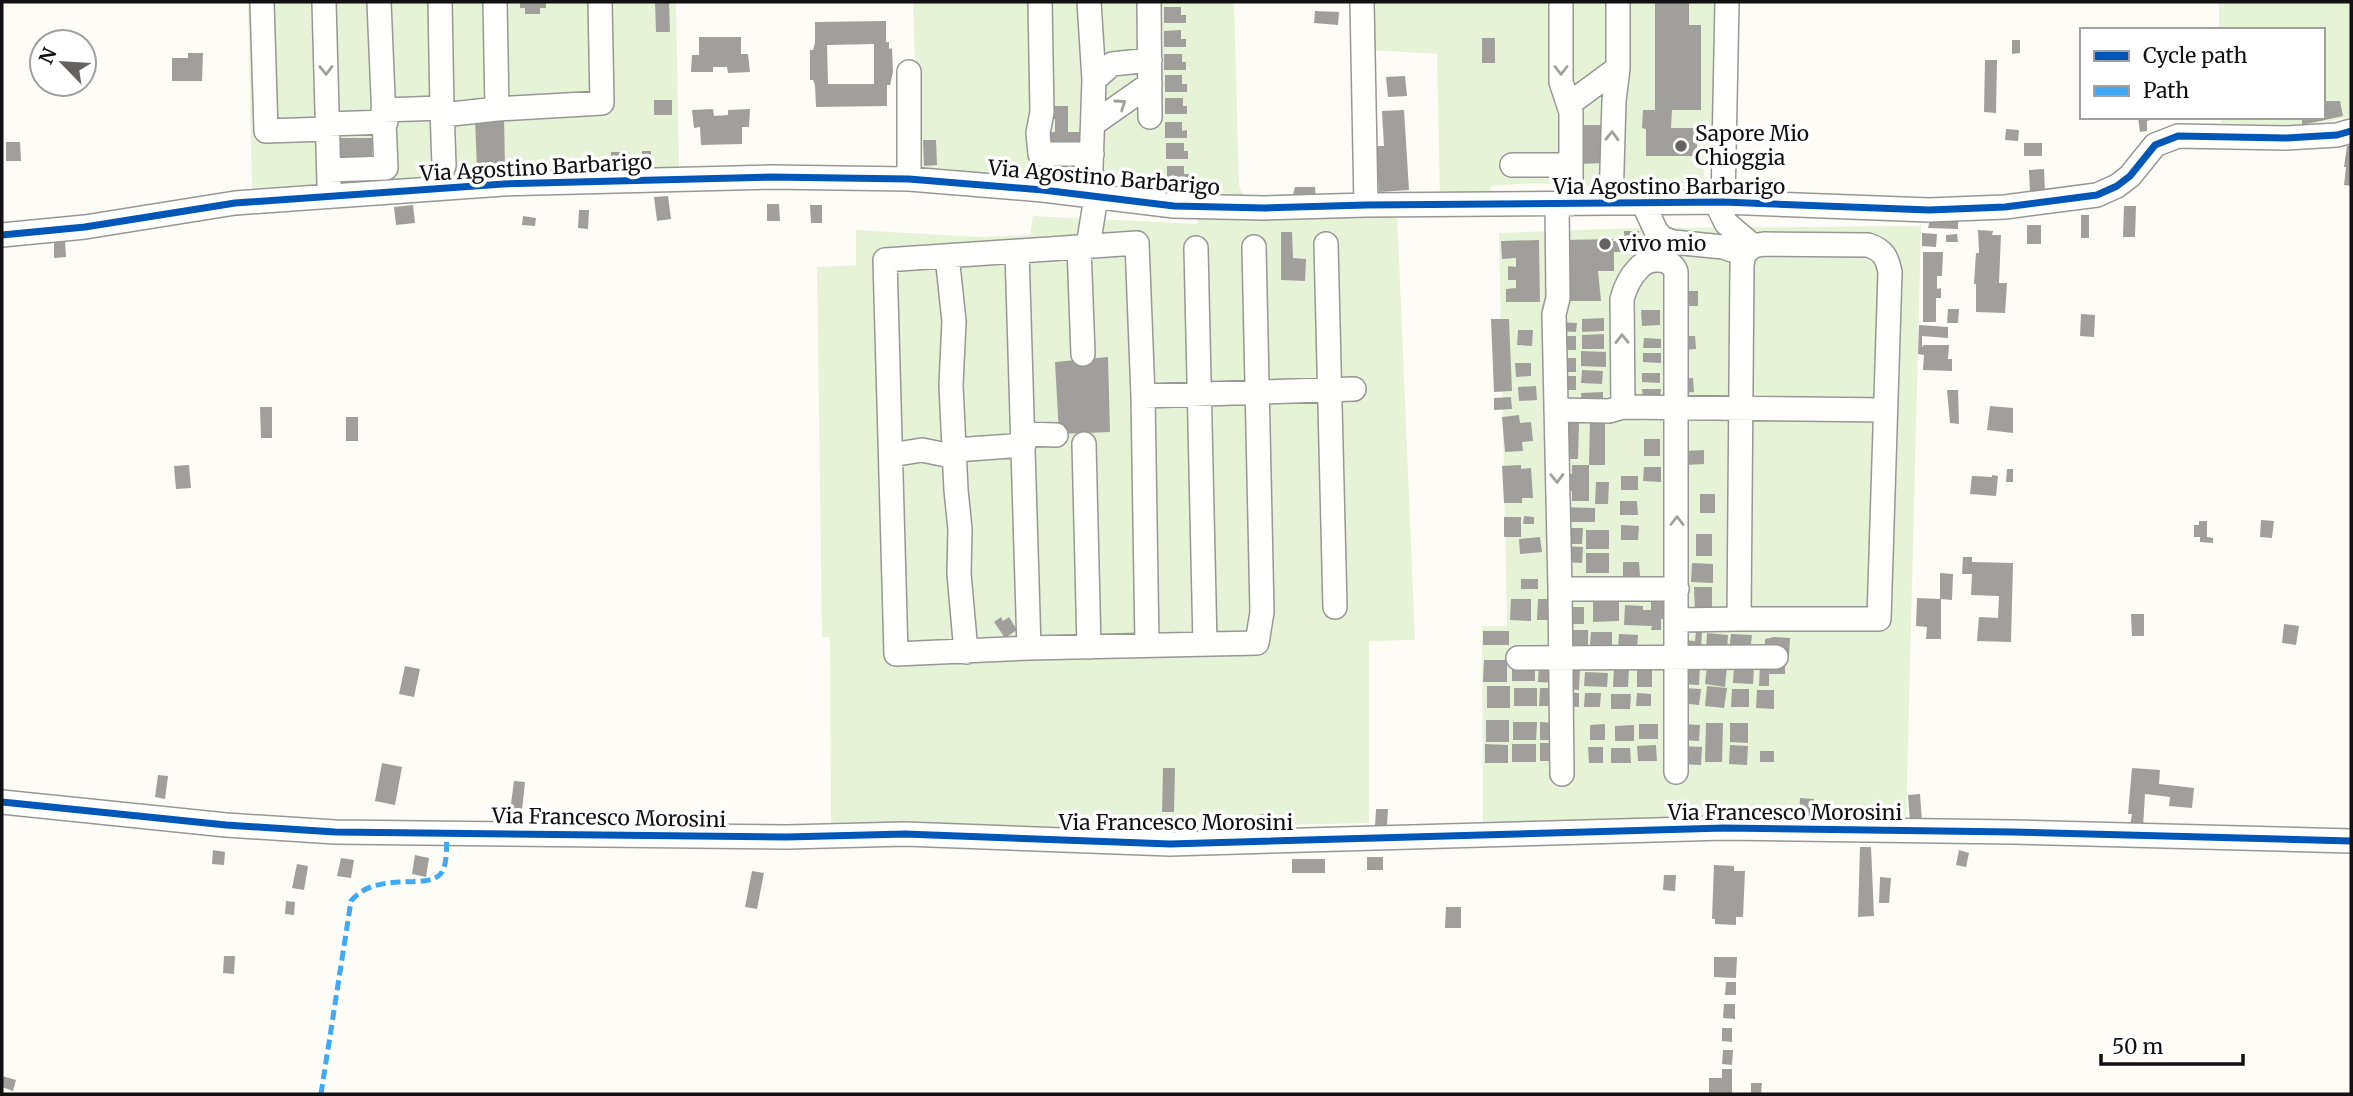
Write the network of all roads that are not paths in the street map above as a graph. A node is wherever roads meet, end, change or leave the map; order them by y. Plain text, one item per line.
1 (262, 2) edge
2 (324, 2) edge
3 (379, 2) edge
4 (440, 2) edge
5 (495, 2) edge
6 (600, 2) edge
7 (1040, 2) edge
8 (1089, 2) edge
9 (1149, 2) edge
10 (1362, 2) edge
11 (1561, 2) edge
12 (1618, 2) edge
13 (1727, 2) edge
14 (1150, 60) junction
15 (1618, 68) junction
16 (909, 72) dead end
17 (1094, 80) junction
18 (1150, 84) junction
19 (1569, 104) junction
20 (497, 109) junction
21 (442, 112) junction
22 (384, 116) junction
23 (1150, 117) dead end
24 (1093, 124) junction
25 (328, 126) junction
26 (2351, 130) edge
27 (1091, 154) junction
28 (1512, 165) dead end
29 (443, 166) dead end
30 (1571, 168) junction
31 (329, 170) junction
32 (909, 179) junction
33 (330, 196) junction
34 (1093, 196) junction
35 (1719, 202) junction
36 (1611, 203) junction
37 (1643, 203) junction
38 (1564, 204) junction
39 (1367, 205) junction
40 (2, 235) edge
41 (1326, 244) dead end
42 (1083, 246) junction
43 (1254, 247) dead end
44 (1196, 248) dead end
45 (1749, 250) junction
46 (1017, 251) junction
47 (947, 256) junction
48 (1083, 354) dead end
49 (1330, 389) junction
50 (1354, 389) dead end
51 (1257, 392) junction
52 (1200, 394) junction
53 (1143, 396) junction
54 (1623, 407) junction
55 (1676, 408) junction
56 (1741, 408) junction
57 (1556, 410) junction
58 (1885, 410) junction
59 (1056, 435) dead end
60 (1024, 439) junction
61 (1084, 444) dead end
62 (891, 454) junction
63 (956, 454) junction
64 (1560, 589) junction
65 (1677, 589) junction
66 (1335, 607) dead end
67 (1739, 619) junction
68 (1678, 620) junction
69 (1205, 644) junction
70 (1147, 645) junction
71 (1089, 647) junction
72 (1029, 648) junction
73 (965, 652) junction
74 (1677, 656) junction
75 (1561, 657) junction
76 (1776, 657) dead end
77 (1518, 658) dead end
78 (1676, 772) dead end
79 (1562, 774) dead end
80 (2, 802) edge
81 (2351, 841) edge

1 - 25 street
2 -> 25 street
3 - 22 street
4 - 21 street
5 - 20 street
6 - 20 street
7 - 27 street
8 - 17 street
9 - 14 street
10 - 39 street
11 -> 19 street
12 - 15 street
13 - 35 street
14 - 17 street
14 - 18 street
15 - 19 street
36 -> 15 street
16 - 32 street
17 - 24 street
18 - 23 street
24 -> 18 street
19 - 30 street
20 - 21 street
21 - 22 street
21 - 29 street
22 - 25 street
22 - 31 street
24 - 27 street
25 - 31 street
26 - 35 street, Via Agostino Barbarigo
27 - 34 street
28 - 30 street
30 - 38 street
31 - 33 street
32 - 33 street, Via Agostino Barbarigo
32 - 34 street, Via Agostino Barbarigo
33 - 40 street, Via Agostino Barbarigo
34 - 39 street, Via Agostino Barbarigo
34 - 42 street
35 - 37 street, Via Agostino Barbarigo
35 - 45 street
36 - 37 street, Via Agostino Barbarigo
36 - 38 street, Via Agostino Barbarigo
37 - 45 street
38 - 39 street, Via Agostino Barbarigo
38 - 57 street
41 - 49 street
42 - 46 street
42 - 48 street
42 - 53 street
43 - 51 street
44 - 52 street
45 - 56 street
45 - 58 street
46 - 47 street
46 - 60 street
47 - 62 street
47 - 63 street
49 - 50 street
49 - 51 street
49 - 66 street
51 - 52 street
51 - 69 street
52 - 53 street
52 - 69 street
53 - 70 street
54 - 55 street
54 -> 55 street
54 - 57 street
55 - 56 street
65 -> 55 street
56 - 58 street
56 - 67 street
57 -> 64 street
58 - 67 street
59 - 60 street
60 - 63 street
60 - 72 street
61 - 71 street
62 - 63 street
62 - 73 street
63 - 73 street
64 - 65 street
64 - 75 street
65 - 68 street
67 - 68 street
68 - 74 street
69 - 70 street
70 - 71 street
71 - 72 street
72 - 73 street
74 - 75 street
74 - 76 street
74 - 78 street
75 - 77 street
75 - 79 street
80 - 81 street, Via Francesco Morosini

